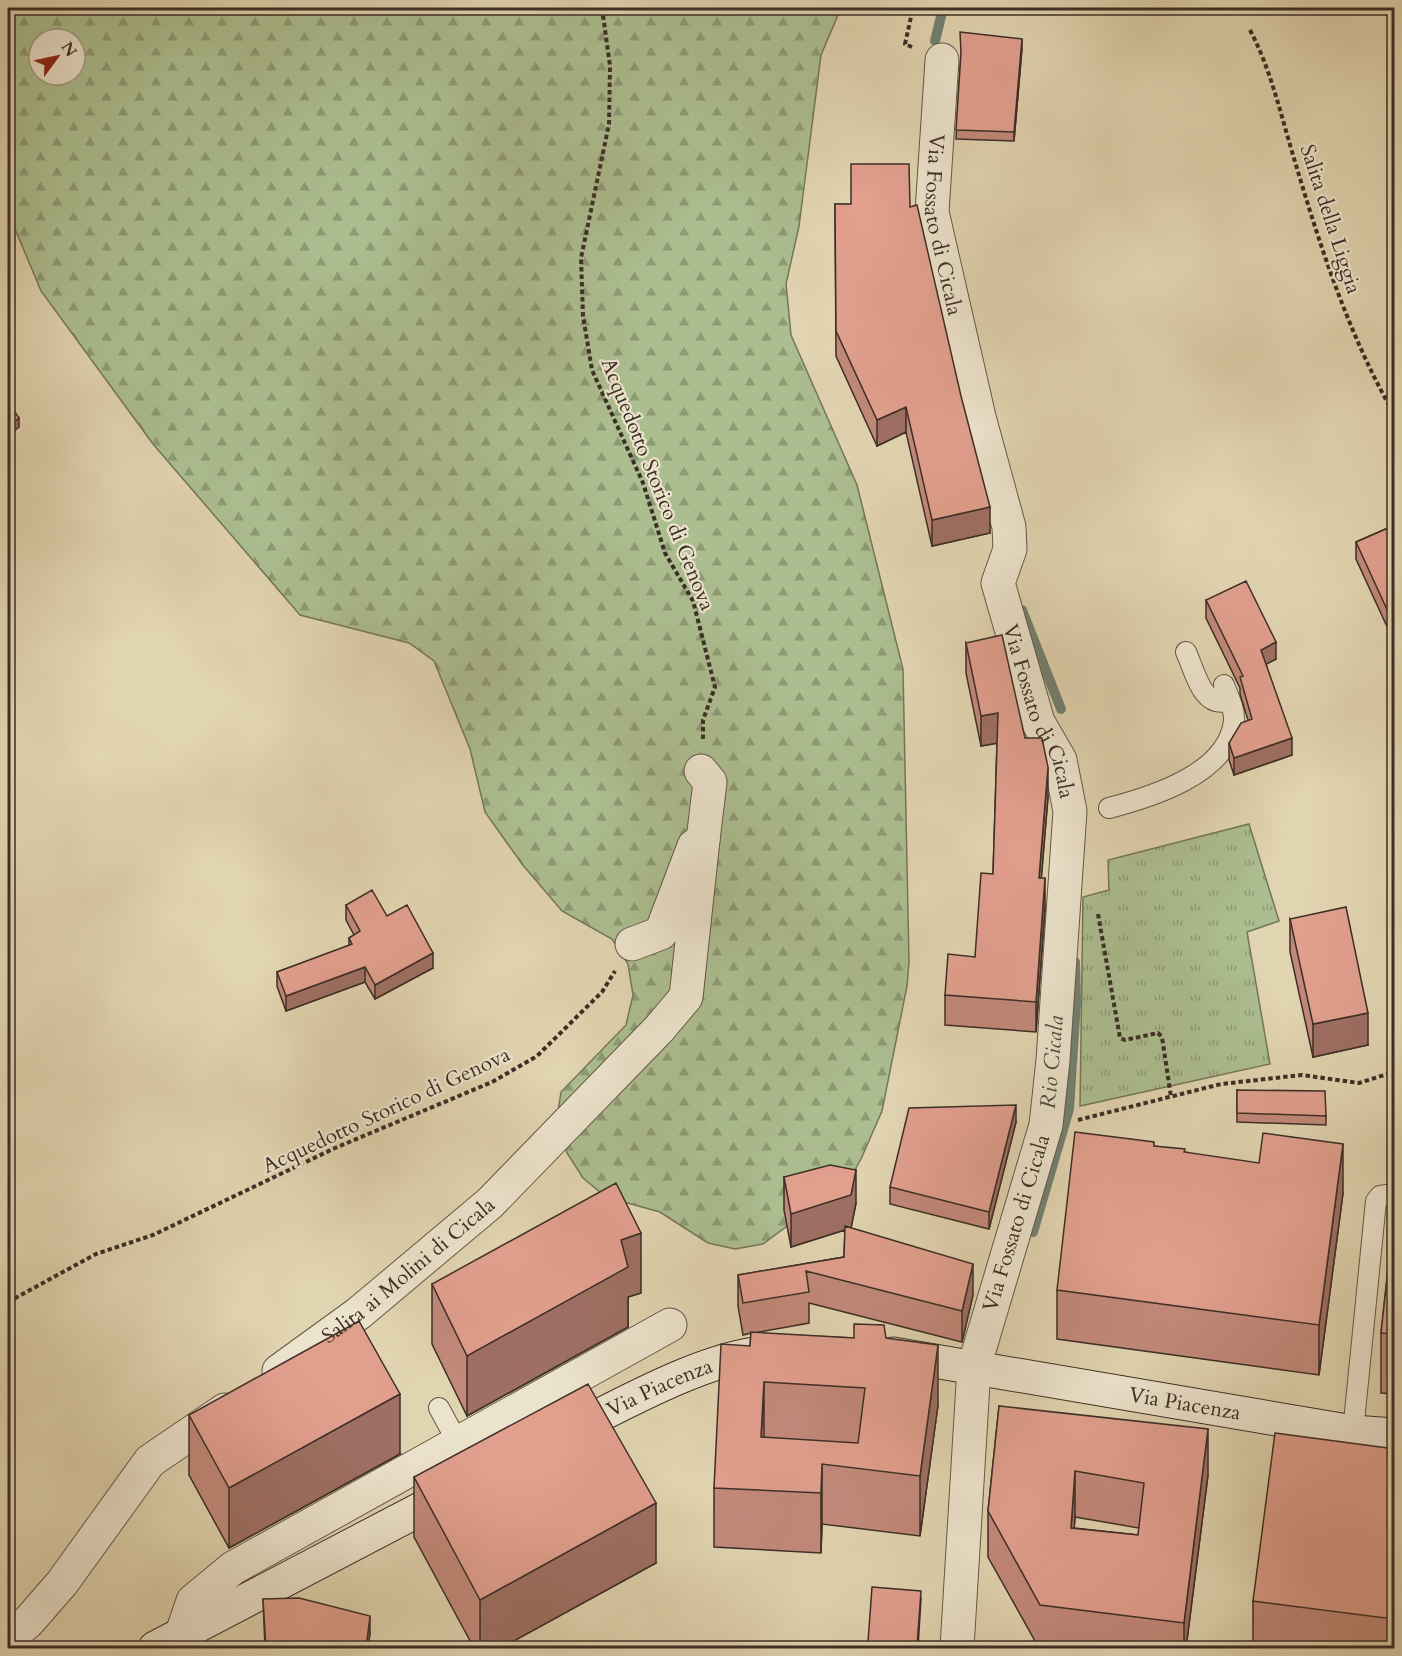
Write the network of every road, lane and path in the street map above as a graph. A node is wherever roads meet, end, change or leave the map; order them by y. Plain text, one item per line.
1 (602, 8) edge
2 (1250, 30) dead end
3 (942, 60) dead end
4 (1395, 414) edge
5 (1186, 652) dead end
6 (701, 771) joint
7 (1109, 808) dead end
8 (703, 840) junction
9 (1096, 904) dead end
10 (632, 944) joint
11 (1395, 1072) edge
12 (1171, 1096) junction
13 (1097, 1117) dead end
14 (1395, 1194) edge
15 (8, 1302) edge
16 (670, 1325) dead end
17 (869, 1350) edge
18 (789, 1351) edge
19 (974, 1367) junction
20 (439, 1408) dead end
21 (1353, 1432) junction
22 (1395, 1435) edge
23 (458, 1443) junction
24 (539, 1446) edge
25 (477, 1479) edge
26 (8, 1638) edge
27 (168, 1642) edge
28 (957, 1648) edge

1 - 6 path, Acquedotto Storico di Genova
2 - 4 path, Salita della Liggia
3 - 19 street, Via Fossato di Cicala
5 - 7 lane
6 - 8 street, Salita ai Molini di Cicala
8 - 10 street, Salita ai Molini di Cicala
8 - 26 street, Salita ai Molini di Cicala
9 - 12 path
10 - 15 path, Acquedotto Storico di Genova
11 - 12 path
12 - 13 path
14 - 21 lane
16 - 23 street
17 - 19 street, Via Piacenza
18 - 24 street, Via Piacenza
19 - 21 street, Via Piacenza
19 - 28 street
20 - 23 lane
21 - 22 street, Via Piacenza
23 - 27 street
25 - 27 street

